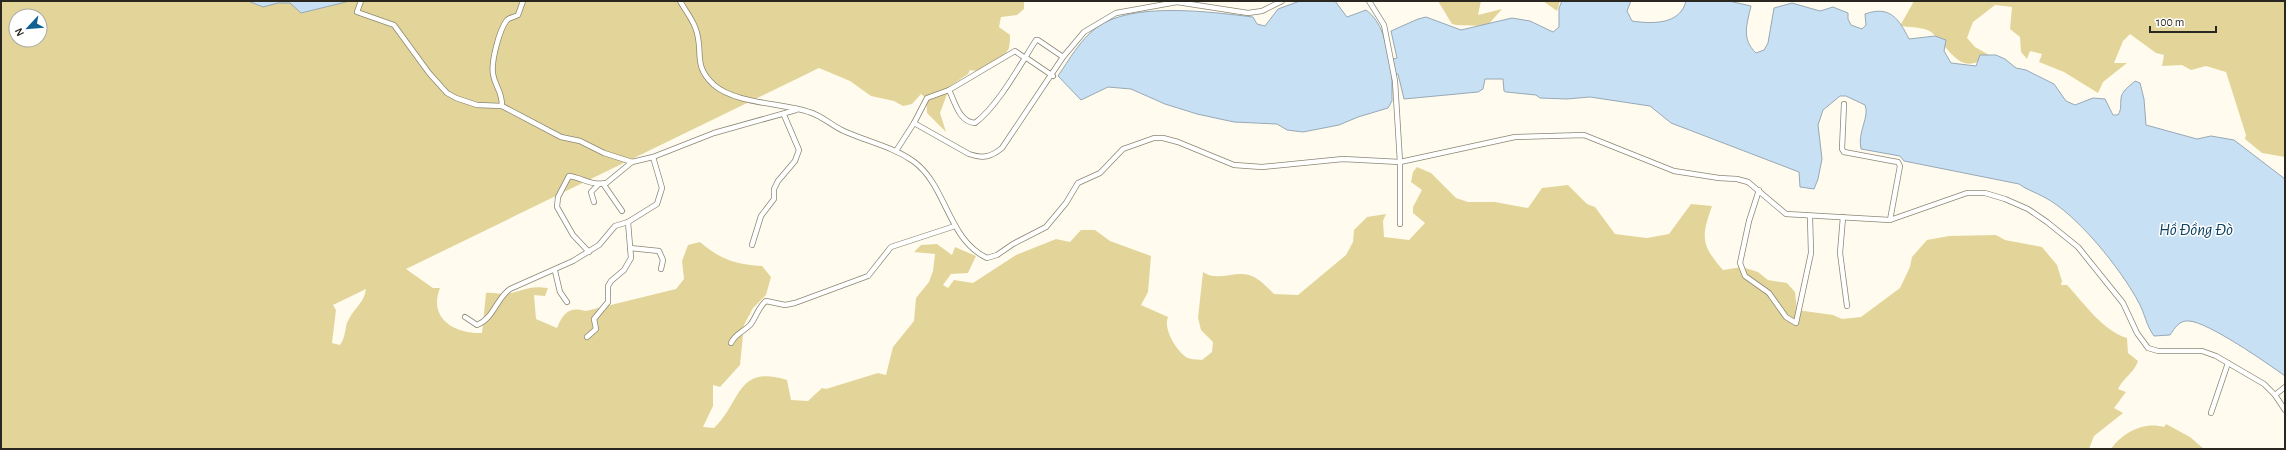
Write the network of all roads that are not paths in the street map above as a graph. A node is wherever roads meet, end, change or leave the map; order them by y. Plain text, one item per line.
1 (361, 1) edge
2 (523, 1) edge
3 (680, 1) edge
4 (1282, 1) edge
5 (1369, 1) edge
6 (1064, 57) junction
7 (1025, 58) junction
8 (1053, 76) junction
9 (949, 90) junction
10 (1844, 104) dead end
11 (502, 106) junction
12 (798, 110) junction
13 (784, 115) junction
14 (914, 123) junction
15 (896, 151) junction
16 (653, 157) junction
17 (632, 162) junction
18 (1400, 162) junction
19 (605, 183) junction
20 (599, 184) junction
21 (1759, 190) junction
22 (594, 202) dead end
23 (622, 210) dead end
24 (1810, 217) junction
25 (1843, 217) junction
26 (1890, 220) junction
27 (628, 222) junction
28 (1400, 224) dead end
29 (955, 226) junction
30 (752, 244) dead end
31 (630, 248) junction
32 (589, 252) junction
33 (661, 269) dead end
34 (555, 271) junction
35 (567, 302) dead end
36 (1847, 306) dead end
37 (465, 317) dead end
38 (587, 337) dead end
39 (731, 343) dead end
40 (2228, 363) junction
41 (2285, 387) edge
42 (2275, 395) junction
43 (2285, 410) edge
44 (2211, 413) dead end

1 - 11 street
2 - 11 street
3 - 12 street
4 - 6 street
5 - 18 street
6 - 7 street
6 - 8 street
7 - 8 street
7 - 9 street
7 - 9 street
8 - 14 street
9 - 14 street
10 - 26 street
11 - 17 street
12 - 13 street
12 - 15 street
13 - 16 street
13 - 30 street
14 - 15 street
15 - 29 street
16 - 17 street
16 - 27 street
17 - 19 street
18 - 21 street
18 - 28 street
18 - 29 street
19 - 20 street
19 - 23 street
20 - 22 street
20 - 32 street
21 - 24 street
21 - 24 street
24 - 25 street
25 - 26 street
25 - 36 street
26 - 40 street
27 - 31 street
27 - 32 street
29 - 39 street
31 - 33 street
31 - 38 street
32 - 34 street
34 - 35 street
34 - 37 street
40 - 42 street
40 - 44 street
41 - 42 street
42 - 43 street

